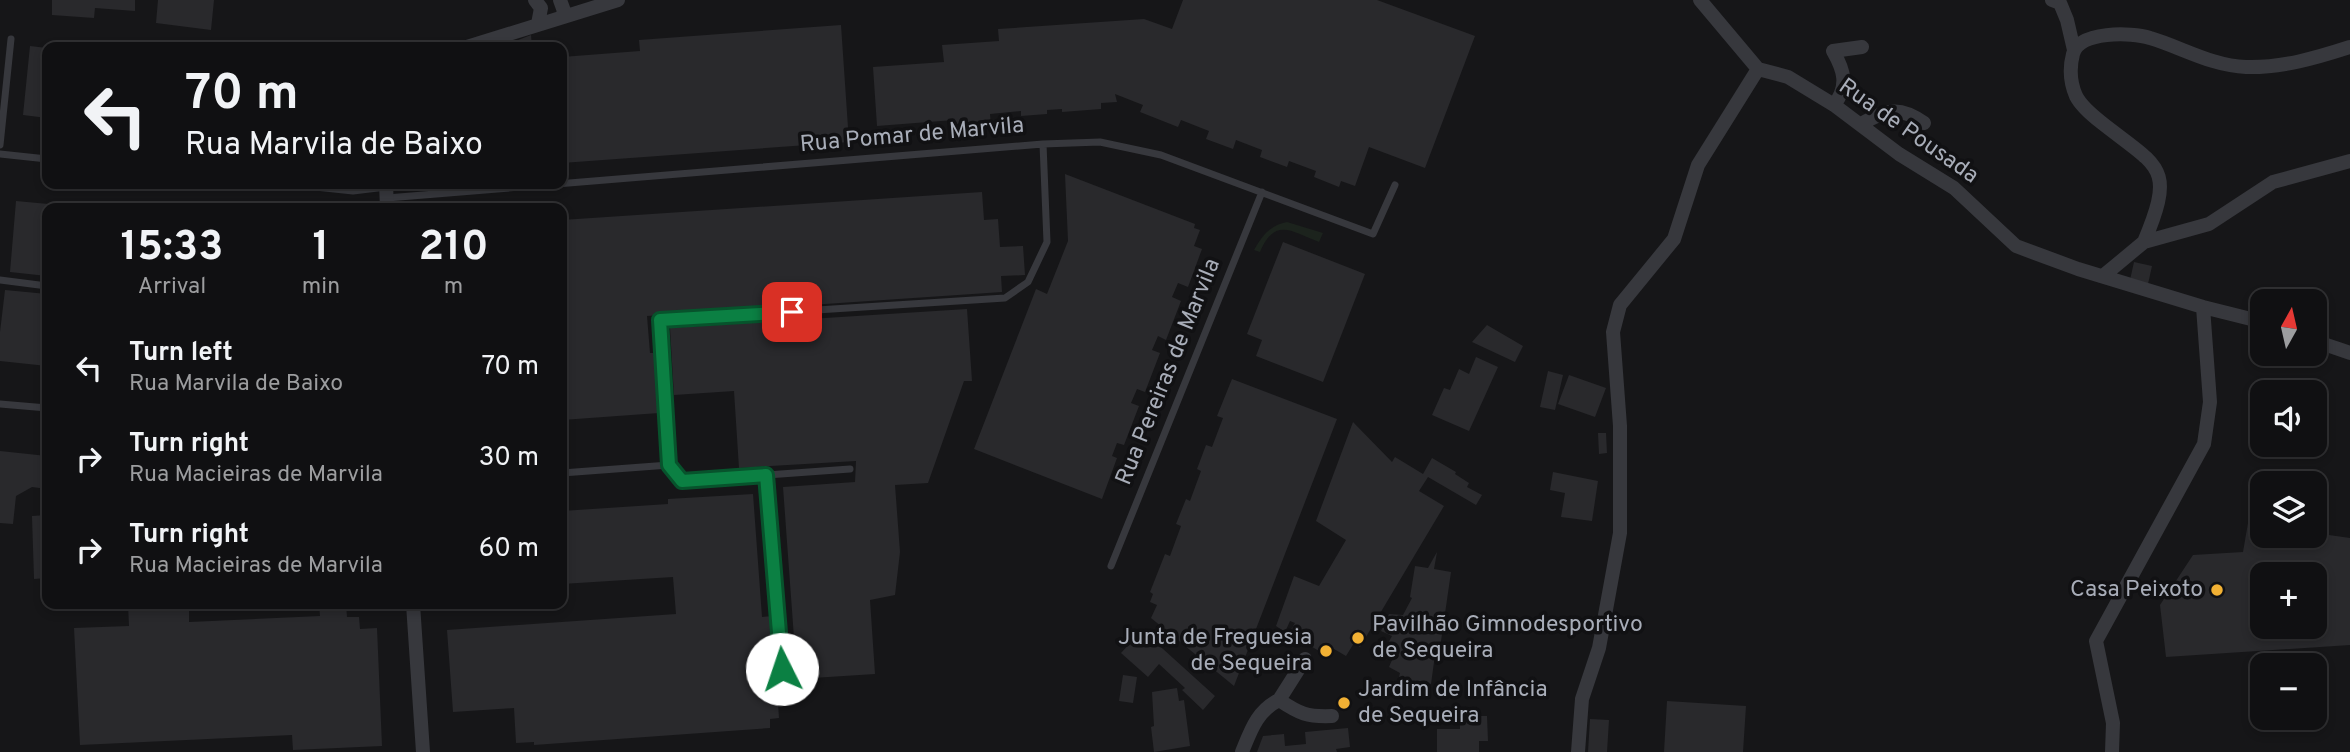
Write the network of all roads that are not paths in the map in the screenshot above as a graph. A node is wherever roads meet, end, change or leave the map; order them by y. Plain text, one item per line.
1 (536, 0) edge
2 (560, 0) edge
3 (618, 0) edge
4 (1700, 0) edge
5 (2052, 0) edge
6 (562, 17) junction
7 (538, 24) junction
8 (11, 38) dead end
9 (482, 42) edge
10 (1861, 47) dead end
11 (2350, 47) edge
12 (2074, 50) junction
13 (1758, 69) junction
14 (1834, 106) junction
15 (1924, 122) dead end
16 (1861, 124) junction
17 (1043, 144) junction
18 (0, 145) edge
19 (0, 154) edge
20 (42, 158) edge
21 (2350, 161) edge
22 (567, 181) edge
23 (1395, 185) dead end
24 (334, 189) edge
25 (456, 189) edge
26 (1262, 192) junction
27 (386, 194) edge
28 (2144, 242) junction
29 (2103, 276) junction
30 (0, 280) edge
31 (42, 285) edge
32 (2203, 307) junction
33 (2250, 319) edge
34 (2328, 345) edge
35 (2350, 353) edge
36 (0, 404) edge
37 (42, 408) edge
38 (669, 465) junction
39 (850, 469) dead end
40 (567, 473) edge
41 (766, 475) junction
42 (1111, 566) dead end
43 (414, 609) edge
44 (1305, 659) dead end
45 (782, 669) dead end
46 (1279, 700) junction
47 (1332, 716) dead end
48 (423, 752) edge
49 (1242, 752) edge
50 (1578, 752) edge
51 (2112, 752) edge

1 - 7 street
2 - 6 street
3 - 6 street
4 - 13 street
5 - 12 street
6 - 7 street
7 - 9 street
8 - 18 lane
10 - 14 street
11 - 12 street
12 - 28 street
13 - 14 street, Rua de Pousada
13 - 50 street
14 - 16 street, Rua de Pousada
15 - 16 street
16 - 29 street, Rua de Pousada
17 - 22 lane, Rua Pomar de Marvila
17 - 26 lane, Rua Pomar de Marvila
17 - 38 lane
19 - 20 lane
21 - 28 street
23 - 26 lane, Rua Pomar de Marvila
24 - 27 lane, Rua Pomar de Marvila
25 - 27 lane, Rua Pomar de Marvila
26 - 42 lane, Rua Pereiras de Marvila
28 - 29 street
29 - 32 street, Rua de Pousada
30 - 31 lane
32 - 33 street, Rua de Pousada
32 - 51 street
34 - 35 street
36 - 37 lane
38 - 40 lane
38 - 41 lane
39 - 41 lane
41 - 45 lane
43 - 48 street
44 - 46 street
46 - 47 street
46 - 49 street

